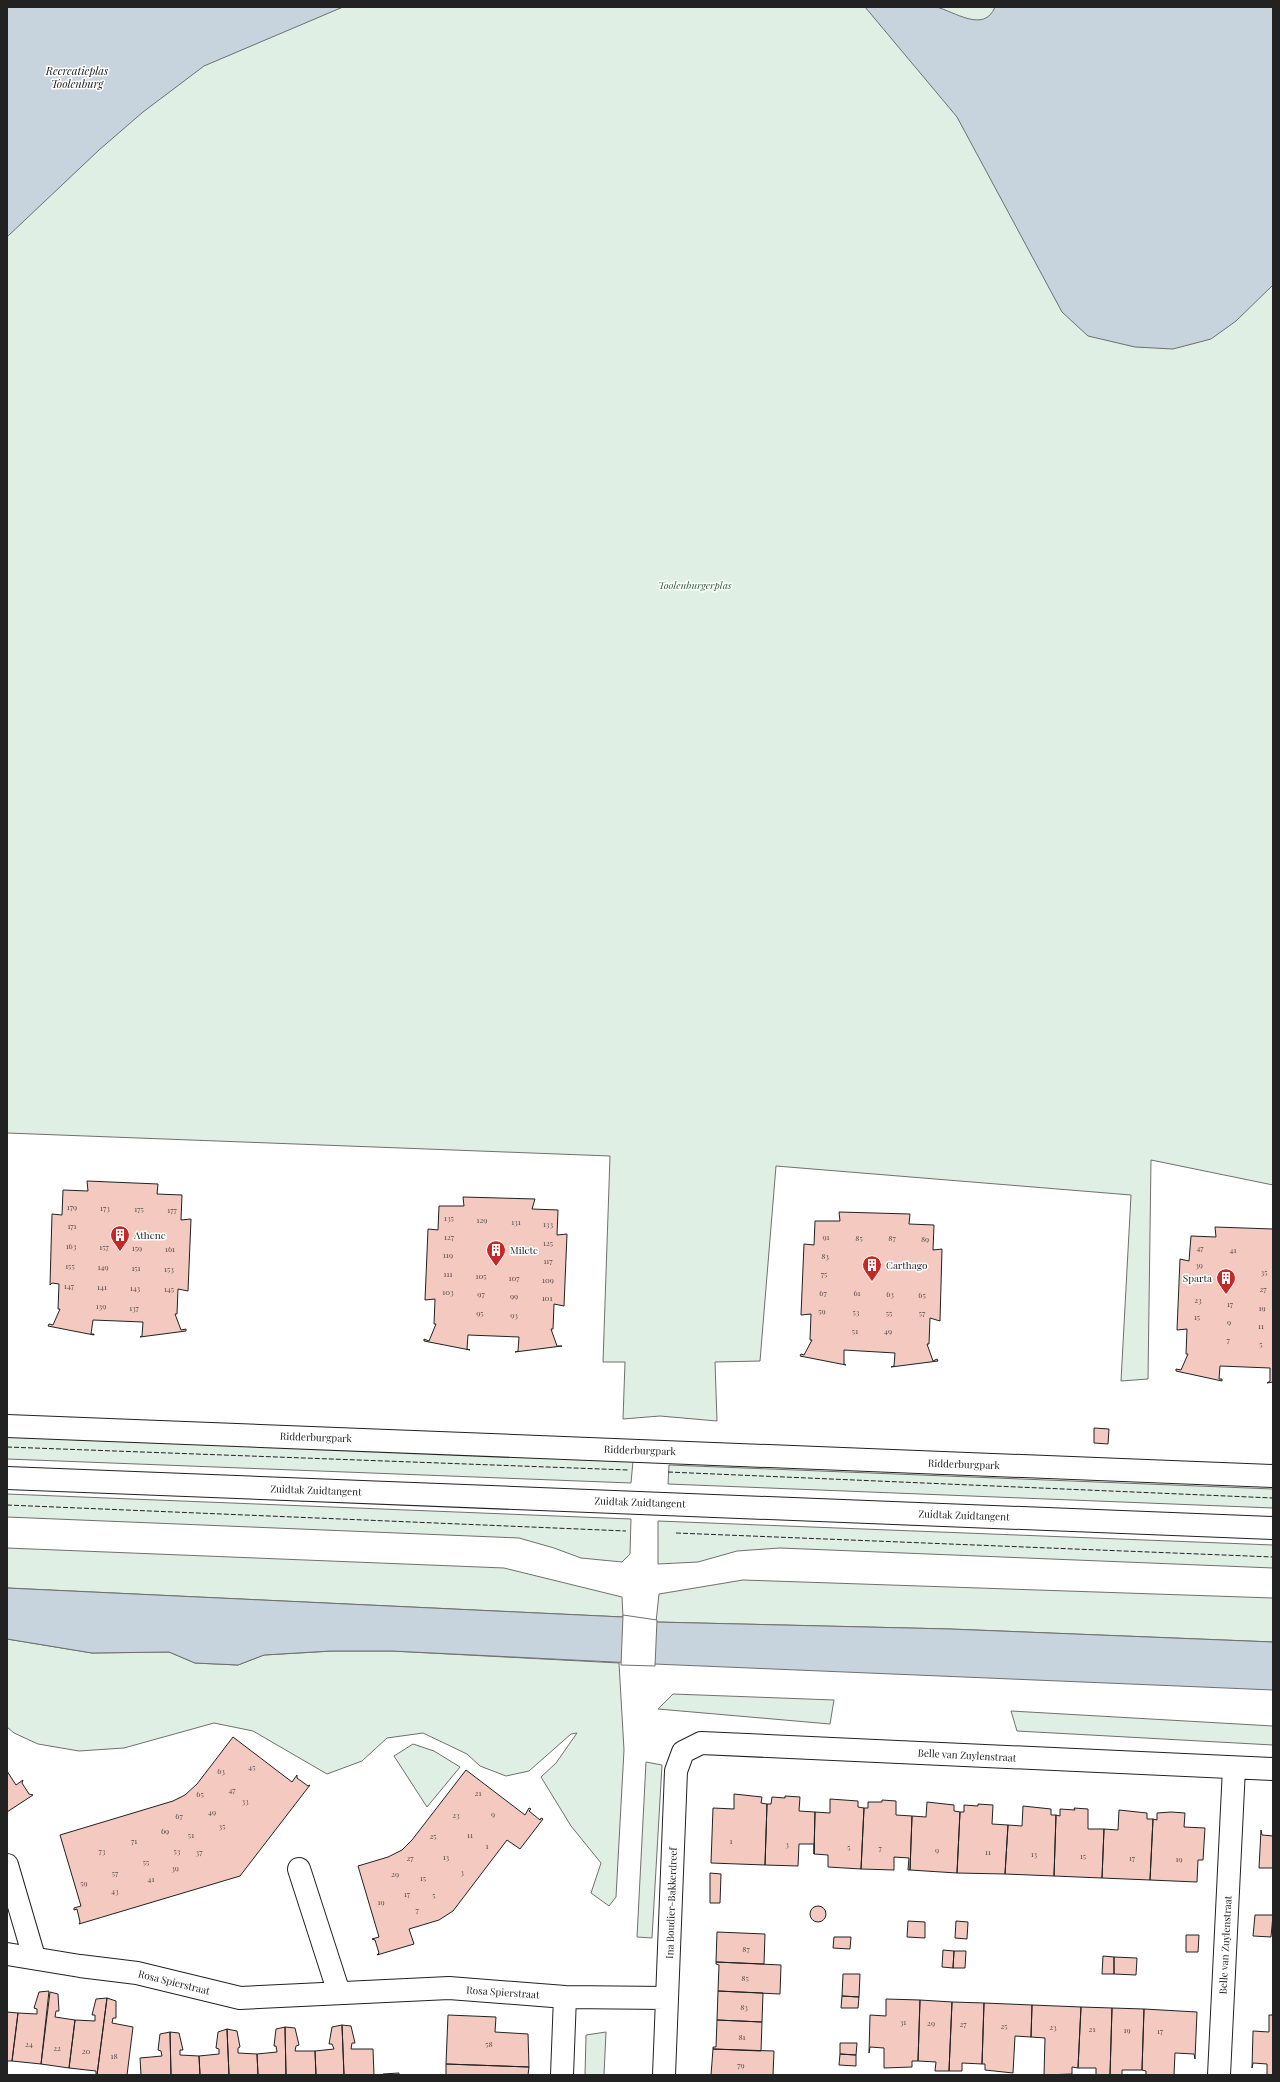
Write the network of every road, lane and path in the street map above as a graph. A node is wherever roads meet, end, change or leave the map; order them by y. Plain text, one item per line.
1 (7, 1426) edge
2 (1273, 1476) edge
3 (7, 1478) edge
4 (1273, 1528) edge
5 (701, 1743) joint
6 (1234, 1768) junction
7 (1273, 1769) edge
8 (7, 1865) edge
9 (299, 1869) dead end
10 (7, 1954) edge
11 (34, 1957) junction
12 (339, 1993) junction
13 (565, 1997) junction
14 (667, 1998) junction
15 (562, 2075) edge
16 (664, 2075) edge
17 (1219, 2075) edge

1 - 2 street, Ridderburgpark
3 - 4 street, Zuidtak Zuidtangent
5 - 6 street, Belle van Zuylenstraat
5 - 14 street, Ina Boudier-Bakkerdreef
6 - 7 street, Belle van Zuylenstraat
6 - 17 street, Belle van Zuylenstraat
8 - 11 street
9 - 12 street
10 - 11 street, Rosa Spierstraat
11 - 12 street, Rosa Spierstraat
12 - 13 street, Rosa Spierstraat
13 - 14 street, Rosa Spierstraat
13 - 15 street
14 - 16 street, Ina Boudier-Bakkerdreef

